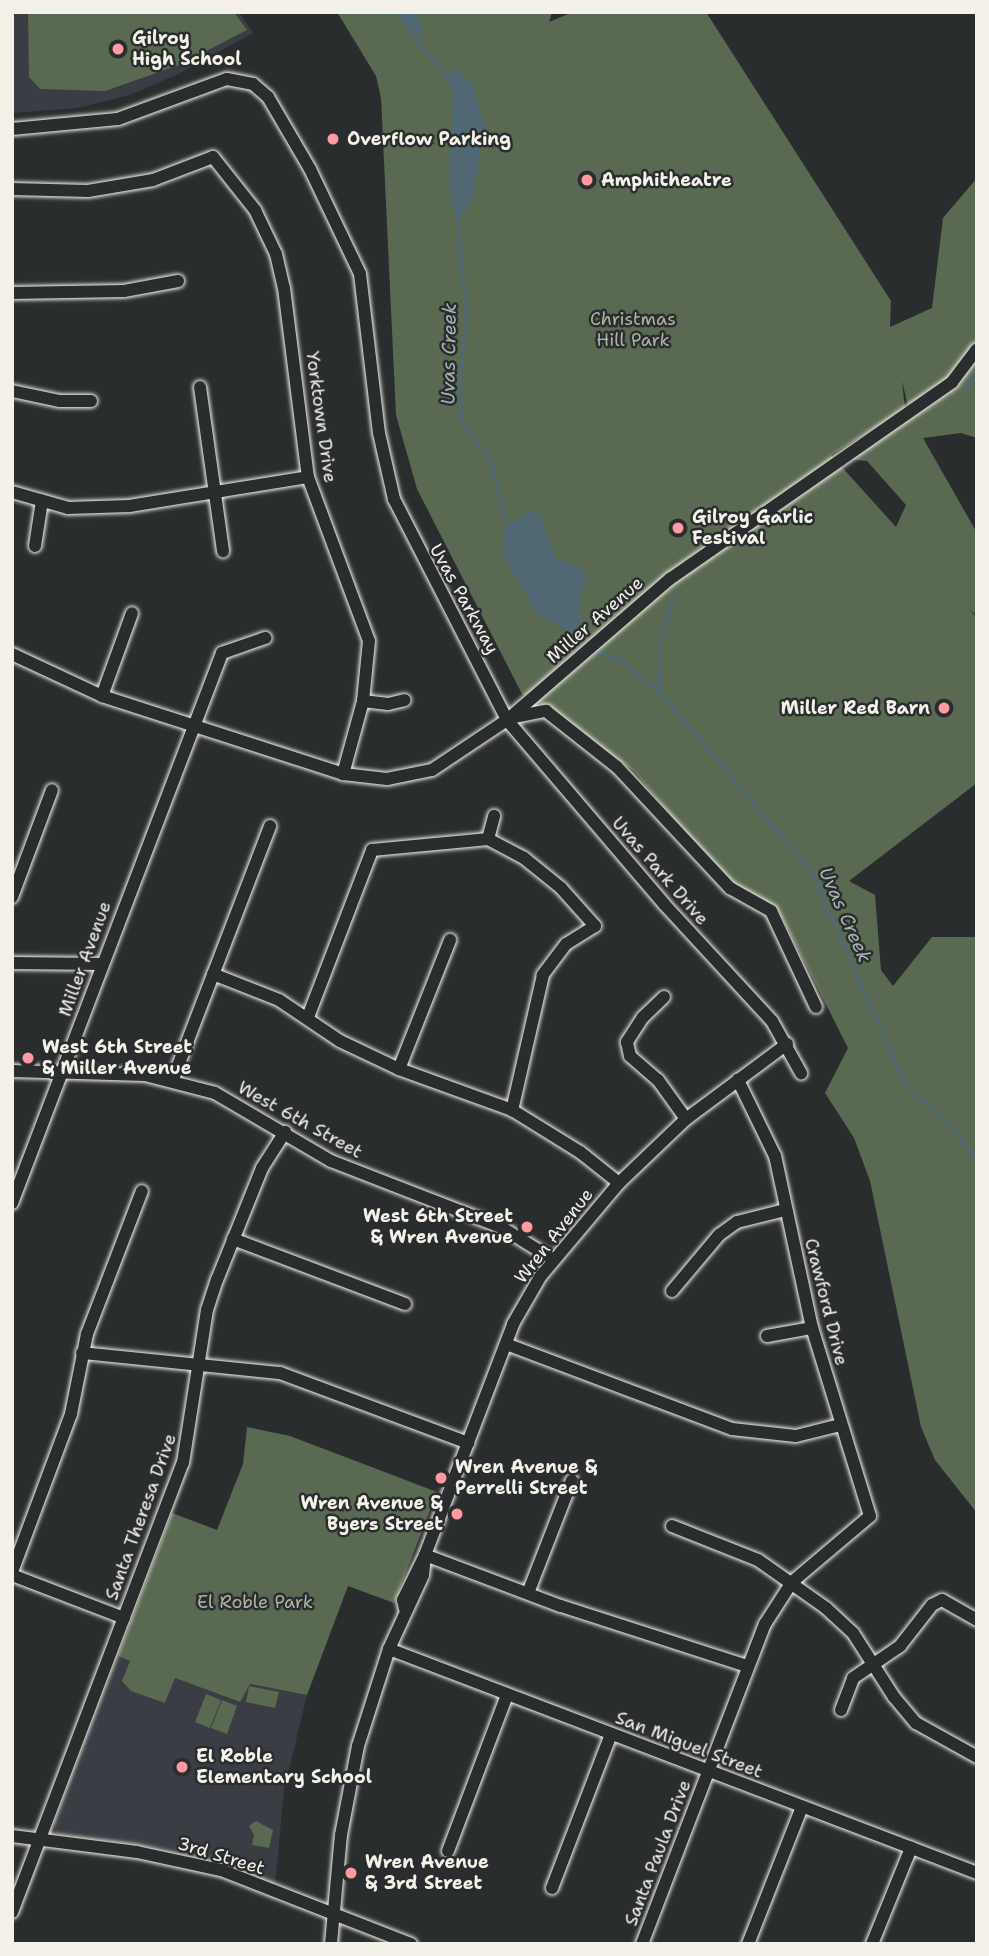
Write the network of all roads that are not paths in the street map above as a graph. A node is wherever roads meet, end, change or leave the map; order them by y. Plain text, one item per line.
1 (12, 129) edge
2 (12, 138) edge
3 (12, 189) edge
4 (178, 281) dead end
5 (12, 293) edge
6 (977, 349) edge
7 (200, 387) dead end
8 (12, 391) edge
9 (91, 401) dead end
10 (308, 477) junction
11 (12, 492) edge
12 (215, 495) junction
13 (42, 501) junction
14 (36, 546) dead end
15 (223, 551) dead end
16 (132, 613) dead end
17 (265, 638) dead end
18 (12, 654) edge
19 (102, 696) junction
20 (363, 701) junction
21 (405, 701) dead end
22 (507, 720) junction
23 (193, 729) junction
24 (343, 775) junction
25 (52, 790) dead end
26 (494, 816) dead end
27 (270, 826) dead end
28 (488, 839) junction
29 (12, 897) edge
30 (450, 940) dead end
31 (12, 963) edge
32 (101, 964) junction
33 (213, 974) junction
34 (664, 997) dead end
35 (816, 1007) dead end
36 (308, 1017) junction
37 (787, 1044) junction
38 (399, 1069) junction
39 (12, 1071) edge
40 (62, 1071) junction
41 (801, 1073) dead end
42 (173, 1079) junction
43 (738, 1080) junction
44 (512, 1110) junction
45 (686, 1119) junction
46 (285, 1132) junction
47 (619, 1182) junction
48 (142, 1191) dead end
49 (13, 1198) edge
50 (785, 1210) junction
51 (233, 1239) junction
52 (554, 1260) junction
53 (672, 1291) dead end
54 (405, 1304) dead end
55 (812, 1328) junction
56 (767, 1336) dead end
57 (506, 1344) junction
58 (82, 1353) junction
59 (201, 1366) junction
60 (840, 1426) junction
61 (468, 1443) junction
62 (572, 1480) dead end
63 (672, 1526) dead end
64 (857, 1530) joint
65 (425, 1555) junction
66 (12, 1574) edge
67 (792, 1582) junction
68 (528, 1594) junction
69 (124, 1618) junction
70 (977, 1620) edge
71 (389, 1649) junction
72 (874, 1664) junction
73 (747, 1666) junction
74 (507, 1695) junction
75 (841, 1710) dead end
76 (611, 1734) junction
77 (977, 1757) edge
78 (708, 1771) junction
79 (802, 1807) junction
80 (12, 1836) edge
81 (39, 1842) junction
82 (911, 1848) junction
83 (448, 1851) dead end
84 (977, 1873) edge
85 (552, 1888) dead end
86 (12, 1912) edge
87 (334, 1913) junction
88 (331, 1944) edge
89 (411, 1944) edge
90 (642, 1944) edge
91 (748, 1944) edge
92 (872, 1944) edge

1 - 2 street
1 - 22 street, Uvas Parkway
3 - 10 street, Yorktown Drive
4 - 5 street
6 - 22 street, Miller Avenue
7 - 12 street
8 - 9 street
10 - 12 street
10 - 20 street, Yorktown Drive
11 - 13 street
12 - 13 street
12 - 15 street
13 - 14 street
16 - 19 street
17 - 23 street
18 - 19 street, Miller Avenue
19 - 23 street, Miller Avenue
20 - 21 street
20 - 24 street, Yorktown Drive
22 - 24 street, Miller Avenue
22 - 35 street
22 - 37 street, Uvas Park Drive
23 - 24 street, Miller Avenue
23 - 32 street, Miller Avenue
25 - 29 street
26 - 28 street
27 - 33 street
28 - 36 street
28 - 44 street
30 - 38 street
31 - 32 street
32 - 40 street, Miller Avenue
33 - 36 street
33 - 42 street
34 - 45 street
36 - 38 street
37 - 41 street, Uvas Park Drive
37 - 43 street, Wren Avenue
38 - 44 street
39 - 40 street, West 6th Street
40 - 42 street, West 6th Street
40 - 49 street, Miller Avenue
42 - 46 street, West 6th Street
43 - 45 street, Wren Avenue
43 - 50 street, Crawford Drive
44 - 47 street
45 - 47 street, Wren Avenue
46 - 51 street, Santa Theresa Drive
46 - 52 street, West 6th Street
47 - 52 street, Wren Avenue
48 - 58 street
50 - 53 street
50 - 55 street, Crawford Drive
51 - 54 street
51 - 59 street, Santa Theresa Drive
52 - 57 street, Wren Avenue
55 - 56 street
55 - 60 street, Crawford Drive
57 - 60 street
57 - 61 street, Wren Avenue
58 - 59 street
58 - 66 street
59 - 61 street
59 - 69 street, Santa Theresa Drive
60 - 64 street, Crawford Drive
61 - 65 street, Wren Avenue
62 - 68 street
63 - 67 street
64 - 67 street, Santa Paula Drive
65 - 68 street
65 - 71 street, Wren Avenue
66 - 69 street
67 - 72 street
67 - 73 street, Santa Paula Drive
68 - 73 street
69 - 81 street, Santa Theresa Drive
70 - 72 street
71 - 74 street, San Miguel Street
71 - 87 street, Wren Avenue
72 - 75 street
72 - 77 street
73 - 78 street, Santa Paula Drive
74 - 76 street, San Miguel Street
74 - 83 street
76 - 78 street, San Miguel Street
76 - 85 street
78 - 79 street, San Miguel Street
78 - 90 street, Santa Paula Drive
79 - 82 street, San Miguel Street
79 - 91 street
80 - 81 street, 3rd Street
81 - 86 street, Santa Theresa Drive
81 - 87 street, 3rd Street
82 - 84 street, San Miguel Street
82 - 92 street
87 - 88 street, Wren Avenue
87 - 89 street, 3rd Street

